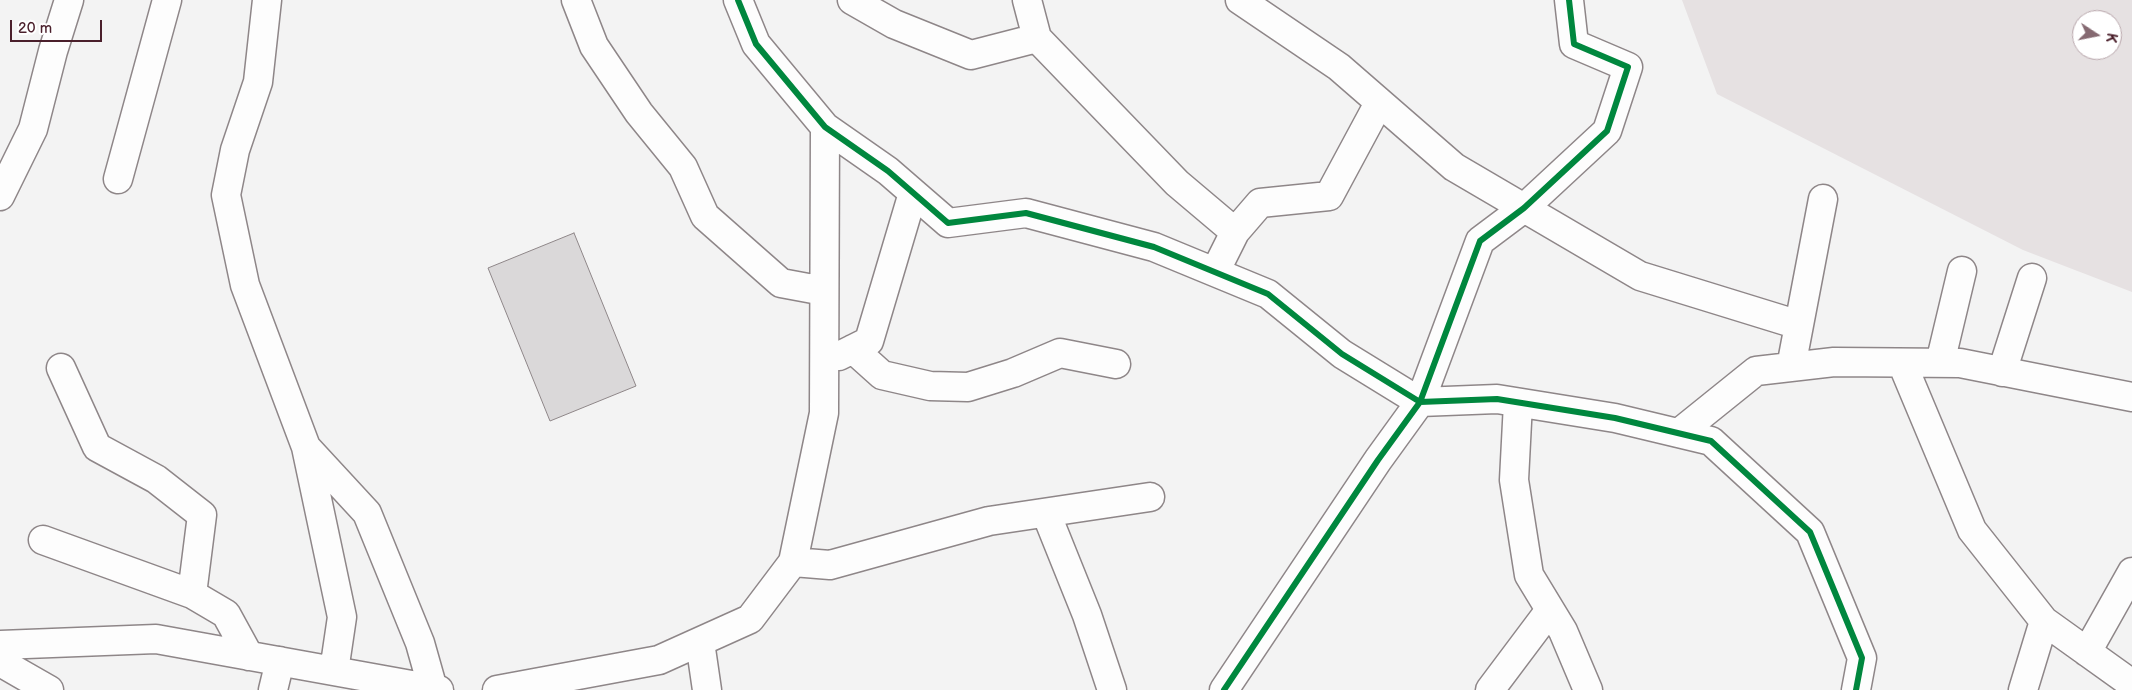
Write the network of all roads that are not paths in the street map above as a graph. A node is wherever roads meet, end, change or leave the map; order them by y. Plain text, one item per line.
1 (69, 0) edge
2 (167, 0) edge
3 (267, 0) edge
4 (576, 0) edge
5 (738, 0) edge
6 (852, 0) edge
7 (1027, 0) edge
8 (1240, 0) edge
9 (1569, 0) edge
10 (1037, 38) junction
11 (1380, 103) junction
12 (825, 127) junction
13 (118, 179) dead end
14 (913, 193) junction
15 (0, 196) edge
16 (1823, 199) dead end
17 (1524, 208) junction
18 (1235, 232) junction
19 (1962, 271) dead end
20 (1215, 272) junction
21 (2032, 278) dead end
22 (824, 291) junction
23 (1799, 325) junction
24 (854, 349) junction
25 (1902, 362) junction
26 (1940, 363) junction
27 (824, 364) junction
28 (1116, 364) dead end
29 (1791, 367) junction
30 (61, 368) dead end
31 (2002, 372) junction
32 (2132, 397) edge
33 (1420, 402) junction
34 (1518, 403) junction
35 (1679, 433) junction
36 (306, 448) junction
37 (1150, 497) dead end
38 (1046, 513) junction
39 (43, 540) dead end
40 (792, 562) junction
41 (2132, 572) edge
42 (192, 594) junction
43 (1550, 610) junction
44 (2044, 621) junction
45 (700, 642) junction
46 (0, 645) edge
47 (2087, 652) junction
48 (250, 656) junction
49 (280, 661) junction
50 (0, 662) edge
51 (334, 671) junction
52 (2132, 684) edge
53 (1857, 689) edge
54 (49, 690) edge
55 (273, 690) edge
56 (436, 690) edge
57 (497, 690) edge
58 (707, 690) edge
59 (1112, 690) edge
60 (1224, 690) edge
61 (1490, 690) edge
62 (1588, 690) edge
63 (2023, 690) edge

1 - 15 street
2 - 13 street
3 - 36 street
4 - 22 street
5 - 12 street
6 - 10 street
7 - 10 street
8 - 11 street
9 - 17 street
10 - 18 street
11 - 17 street
11 - 18 street
12 - 14 street
12 - 22 street
14 - 20 street
14 - 24 street
16 - 23 street
17 - 23 street
17 - 33 street
18 - 20 street
19 - 26 street
20 - 33 street
21 - 31 street
22 - 27 street
23 - 29 street
24 - 27 street
24 - 28 street
25 - 26 street
25 - 29 street
25 - 44 street
26 - 31 street
27 - 40 street
29 - 35 street
30 - 42 street
31 - 32 street
33 - 34 street
33 - 60 street
34 - 35 street
34 - 43 street
35 - 53 street
36 - 51 street
36 - 56 street
37 - 38 street
38 - 40 street
38 - 59 street
39 - 42 street
40 - 45 street
41 - 47 street
42 - 48 street
43 - 61 street
43 - 62 street
44 - 47 street
44 - 63 street
45 - 57 street
45 - 58 street
46 - 48 street
47 - 52 street
48 - 49 street
49 - 51 street
49 - 55 street
50 - 54 street
51 - 56 street

